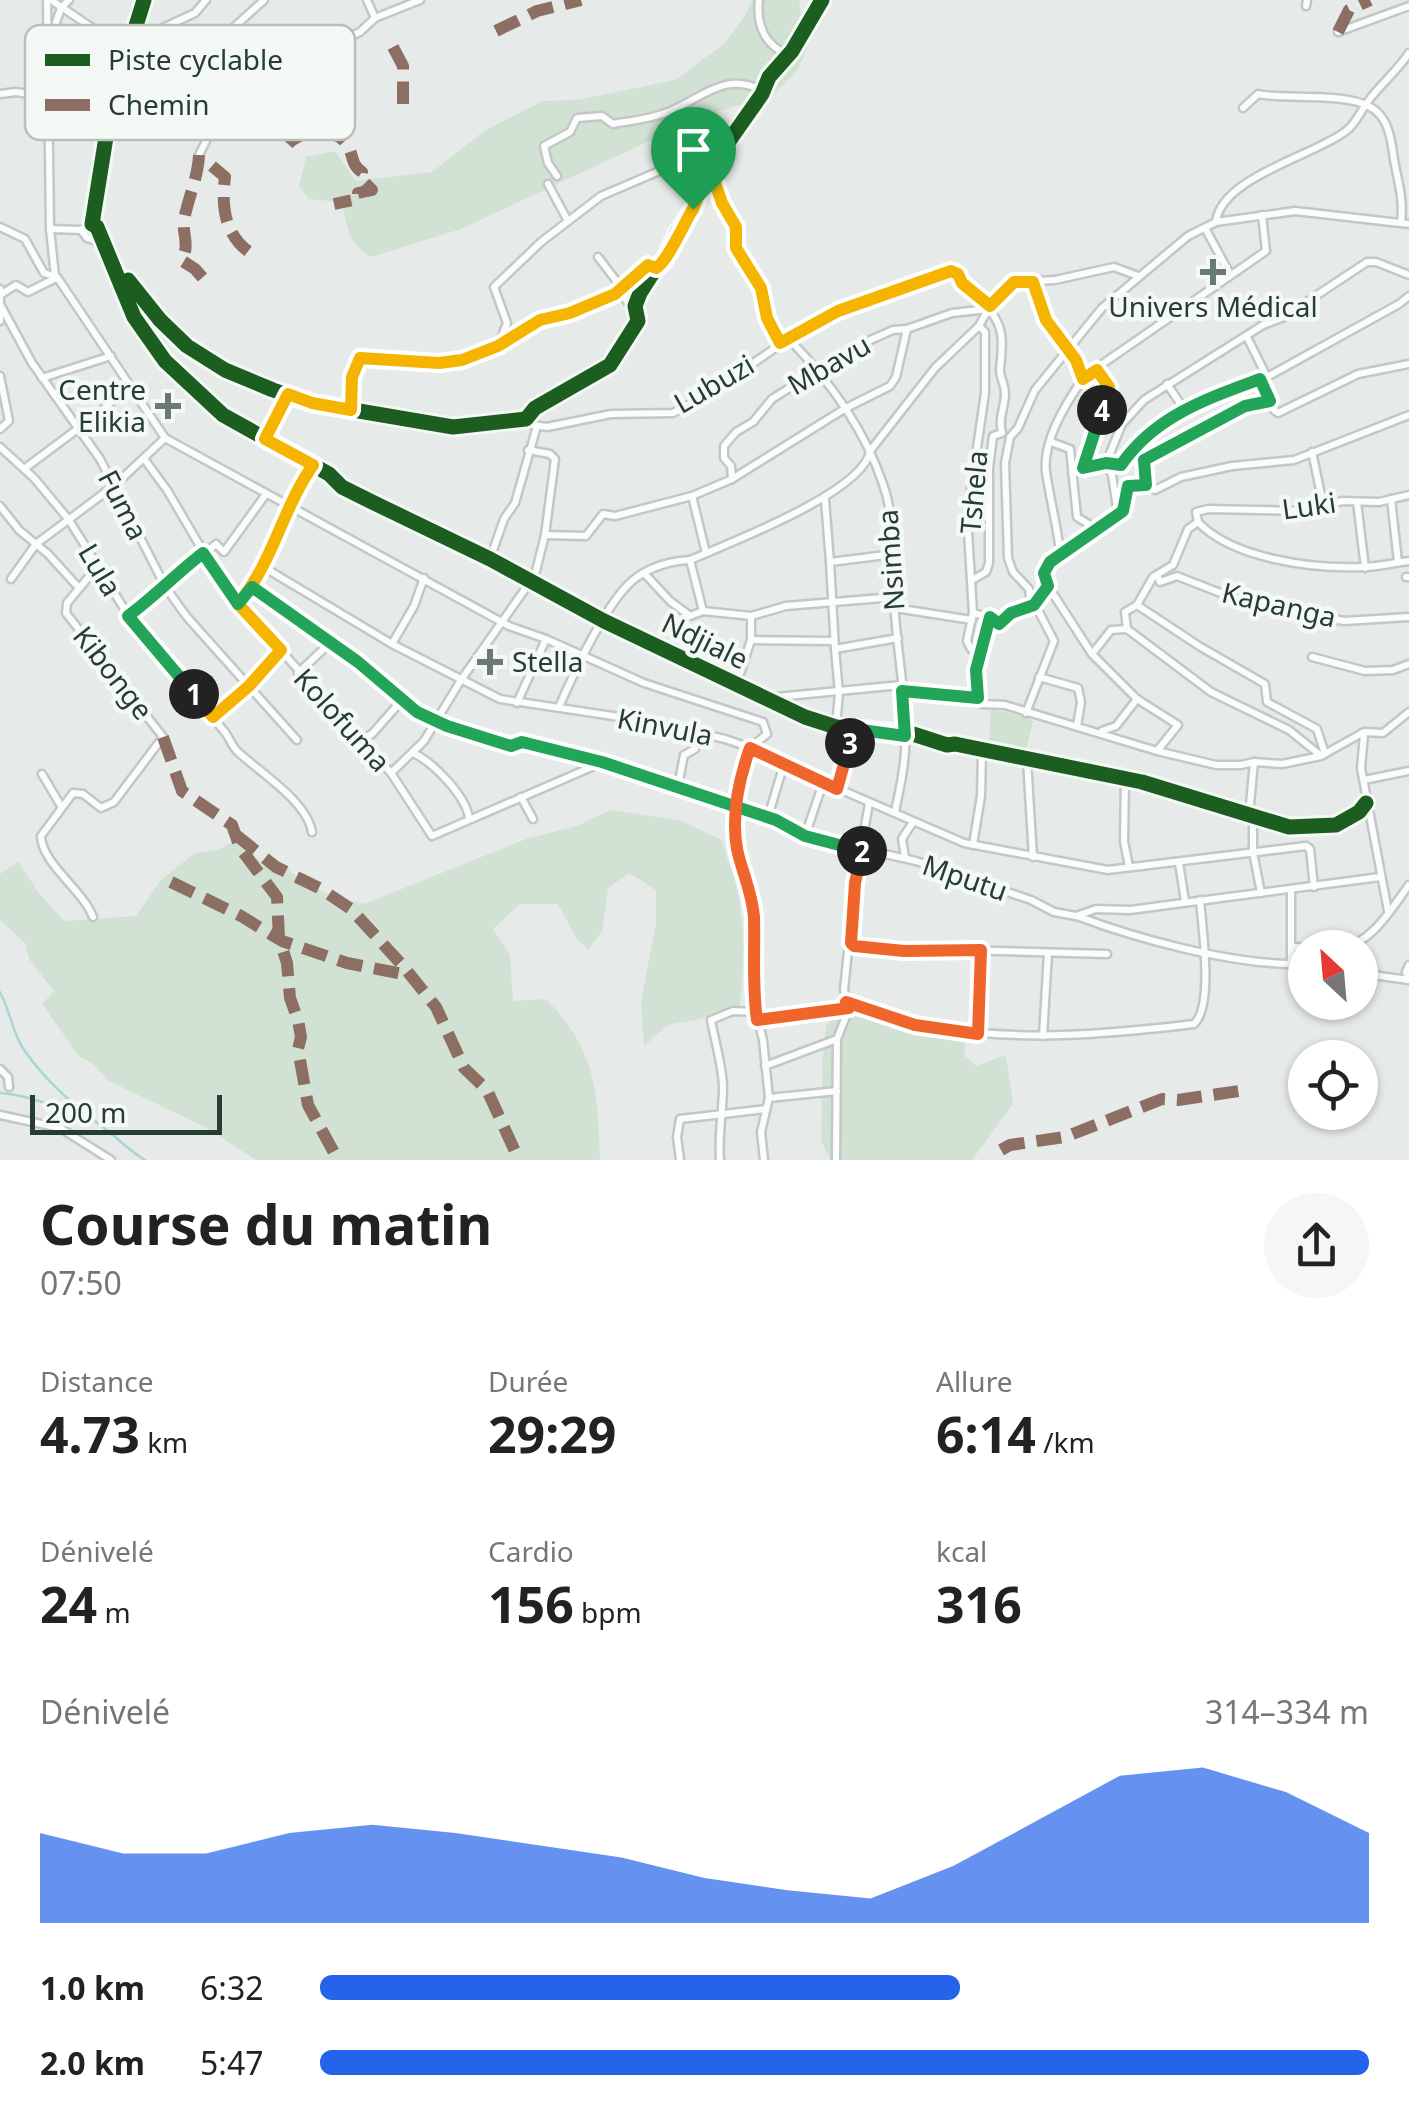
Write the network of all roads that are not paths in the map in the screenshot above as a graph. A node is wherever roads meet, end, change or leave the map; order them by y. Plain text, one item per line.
1 (49, 0) edge
2 (69, 0) edge
3 (144, 0) edge
4 (206, 0) edge
5 (264, 0) edge
6 (368, 0) edge
7 (420, 0) edge
8 (759, 0) edge
9 (822, 0) edge
10 (1409, 6) edge
11 (63, 8) junction
12 (376, 18) junction
13 (47, 25) edge
14 (56, 25) edge
15 (89, 25) edge
16 (135, 25) edge
17 (168, 25) edge
18 (237, 25) edge
19 (1338, 32) dead end
20 (355, 34) edge
21 (1409, 53) edge
22 (790, 55) junction
23 (1403, 63) junction
24 (1409, 70) edge
25 (763, 91) junction
26 (25, 93) edge
27 (0, 94) edge
28 (1365, 104) junction
29 (1243, 108) dead end
30 (49, 140) edge
31 (105, 140) edge
32 (205, 140) edge
33 (727, 141) junction
34 (198, 155) dead end
35 (710, 168) junction
36 (557, 176) dead end
37 (548, 184) dead end
38 (1262, 216) junction
39 (568, 221) junction
40 (1216, 222) junction
41 (1405, 223) edge
42 (92, 224) junction
43 (0, 227) edge
44 (1205, 228) junction
45 (50, 229) junction
46 (82, 230) junction
47 (101, 242) junction
48 (598, 257) dead end
49 (656, 268) junction
50 (1230, 274) junction
51 (1409, 275) edge
52 (1138, 276) junction
53 (56, 277) junction
54 (118, 278) junction
55 (1033, 282) junction
56 (620, 290) junction
57 (0, 293) edge
58 (1409, 296) edge
59 (1, 306) edge
60 (635, 306) junction
61 (990, 308) junction
62 (0, 322) edge
63 (979, 326) junction
64 (906, 329) junction
65 (1247, 337) junction
66 (788, 338) junction
67 (780, 343) junction
68 (498, 346) junction
69 (1067, 348) junction
70 (110, 356) junction
71 (1409, 364) edge
72 (1097, 370) junction
73 (823, 374) junction
74 (0, 376) edge
75 (42, 378) junction
76 (1263, 378) junction
77 (1083, 379) junction
78 (1168, 384) junction
79 (130, 386) junction
80 (288, 394) junction
81 (1270, 401) junction
82 (846, 408) junction
83 (1184, 409) junction
84 (351, 410) junction
85 (1409, 414) edge
86 (526, 420) junction
87 (537, 426) junction
88 (78, 428) junction
89 (0, 430) edge
90 (165, 438) junction
91 (265, 439) junction
92 (1051, 442) junction
93 (0, 446) edge
94 (528, 450) junction
95 (870, 451) junction
96 (1312, 452) junction
97 (145, 460) junction
98 (1106, 463) junction
99 (313, 465) junction
100 (1083, 468) junction
101 (24, 469) junction
102 (1072, 472) junction
103 (732, 479) junction
104 (1146, 485) junction
105 (115, 486) junction
106 (266, 494) junction
107 (1409, 495) edge
108 (692, 496) junction
109 (1391, 498) junction
110 (825, 500) junction
111 (1357, 502) junction
112 (1323, 505) junction
113 (0, 506) edge
114 (291, 509) junction
115 (1123, 511) junction
116 (69, 520) junction
117 (1198, 522) junction
118 (1095, 528) junction
119 (545, 535) junction
120 (36, 544) junction
121 (1060, 552) junction
122 (203, 553) junction
123 (706, 553) junction
124 (894, 554) junction
125 (490, 559) junction
126 (690, 560) junction
127 (1409, 561) edge
128 (830, 562) junction
129 (1398, 562) junction
130 (98, 567) junction
131 (265, 568) junction
132 (1366, 568) junction
133 (644, 573) junction
134 (1157, 575) junction
135 (11, 578) dead end
136 (424, 578) junction
137 (530, 580) junction
138 (972, 580) junction
139 (1048, 586) junction
140 (252, 587) junction
141 (79, 588) junction
142 (166, 588) junction
143 (894, 596) junction
144 (831, 601) junction
145 (238, 604) junction
146 (1137, 604) junction
147 (1031, 606) junction
148 (894, 608) junction
149 (703, 611) junction
150 (128, 616) junction
151 (752, 616) junction
152 (972, 616) junction
153 (1409, 616) edge
154 (990, 617) junction
155 (503, 620) junction
156 (604, 621) junction
157 (1127, 629) junction
158 (546, 638) junction
159 (898, 638) junction
160 (751, 640) junction
161 (330, 643) junction
162 (392, 644) junction
163 (835, 645) junction
164 (281, 650) junction
165 (980, 652) junction
166 (1092, 654) junction
167 (1312, 657) dead end
168 (583, 658) junction
169 (1409, 664) edge
170 (298, 673) junction
171 (1039, 677) junction
172 (460, 680) junction
173 (737, 683) junction
174 (249, 686) junction
175 (901, 688) junction
176 (839, 692) junction
177 (764, 698) junction
178 (978, 698) junction
179 (1136, 699) junction
180 (402, 700) junction
181 (517, 703) junction
182 (559, 706) junction
183 (1409, 712) edge
184 (1026, 713) junction
185 (213, 717) junction
186 (435, 721) junction
187 (1077, 726) junction
188 (836, 728) junction
189 (854, 729) junction
190 (1093, 730) junction
191 (699, 731) junction
192 (1364, 732) junction
193 (905, 736) junction
194 (296, 740) dead end
195 (359, 740) junction
196 (750, 748) junction
197 (982, 751) junction
198 (1157, 751) junction
199 (413, 752) junction
200 (1323, 755) junction
201 (1027, 760) junction
202 (602, 762) junction
203 (1254, 762) junction
204 (784, 764) junction
205 (1409, 772) edge
206 (42, 774) dead end
207 (390, 774) junction
208 (1125, 779) junction
209 (1364, 780) junction
210 (823, 782) junction
211 (678, 787) junction
212 (837, 789) junction
213 (521, 798) junction
214 (869, 802) junction
215 (1366, 803) junction
216 (60, 806) junction
217 (734, 806) junction
218 (895, 812) junction
219 (1251, 816) junction
220 (768, 817) junction
221 (469, 818) junction
222 (533, 820) dead end
223 (913, 822) junction
224 (312, 832) dead end
225 (805, 836) junction
226 (973, 845) junction
227 (862, 849) junction
228 (1252, 852) junction
229 (1032, 857) junction
230 (905, 858) junction
231 (1179, 863) junction
232 (1129, 868) junction
233 (1380, 876) junction
234 (1409, 885) edge
235 (1314, 887) junction
236 (1290, 890) junction
237 (1261, 893) junction
238 (1200, 900) junction
239 (1185, 901) junction
240 (1126, 910) junction
241 (1388, 912) junction
242 (1076, 916) junction
243 (92, 918) dead end
244 (1109, 928) junction
245 (1291, 930) edge
246 (1375, 930) edge
247 (851, 943) junction
248 (981, 950) junction
249 (1204, 950) junction
250 (1048, 952) junction
251 (1106, 954) dead end
252 (1288, 963) edge
253 (1409, 965) edge
254 (1378, 976) edge
255 (1409, 980) edge
256 (848, 1005) junction
257 (756, 1016) junction
258 (978, 1034) junction
259 (1044, 1036) junction
260 (837, 1040) junction
261 (765, 1066) junction
262 (0, 1070) edge
263 (9, 1087) dead end
264 (837, 1091) junction
265 (769, 1098) junction
266 (766, 1112) junction
267 (722, 1114) junction
268 (0, 1115) edge
269 (111, 1160) edge
270 (680, 1160) edge
271 (720, 1160) edge
272 (764, 1160) edge
273 (836, 1160) edge

1 - 11 street
1 - 13 street
2 - 11 street
3 - 16 street
4 - 17 street
5 - 18 street
6 - 12 street
7 - 12 street
8 - 22 street
9 - 22 street
10 - 19 street
11 - 14 street
11 - 15 street
12 - 20 street
21 - 23 street
22 - 25 street
23 - 24 street
23 - 28 street
25 - 33 street
25 - 36 street
26 - 27 street
28 - 29 street
28 - 40 street
28 - 41 street
30 - 45 street
31 - 42 street
32 - 34 street
33 - 35 street
33 - 39 street
35 - 49 street
35 - 67 street
37 - 39 street
38 - 40 street
38 - 41 street
38 - 50 street
39 - 68 street
40 - 44 street
42 - 46 street
42 - 47 street, Ndjiale
43 - 53 street
44 - 50 street
44 - 52 street
45 - 46 street
45 - 53 street
46 - 47 street
47 - 54 street, Ndjiale
48 - 56 street
49 - 56 street
49 - 60 street
50 - 72 street
51 - 65 street
52 - 55 street
52 - 69 street
53 - 57 street
53 - 70 street
54 - 80 street
54 - 91 street, Ndjiale
55 - 61 street
55 - 69 street
56 - 60 street
56 - 68 street
57 - 59 street
58 - 76 street
59 - 62 street
59 - 75 street, Fuma
60 - 86 street
61 - 63 street
61 - 64 street, Mbavu
61 - 66 street, Lubuzi
61 - 138 street
63 - 95 street
63 - 138 street, Tshela
64 - 73 street, Mbavu
64 - 82 street
65 - 76 street
65 - 78 street
66 - 67 street, Lubuzi
66 - 73 street, Nsimba
67 - 87 street, Lubuzi
68 - 84 street
69 - 77 street
69 - 147 street
70 - 75 street
70 - 79 street
71 - 81 street
72 - 77 street
72 - 100 street
73 - 82 street, Nsimba
73 - 103 street, Mbavu
74 - 89 street
75 - 88 street, Fuma
76 - 81 street
76 - 83 street
77 - 92 street
78 - 83 street
78 - 98 street
79 - 88 street
79 - 90 street
80 - 84 street
80 - 91 street
81 - 104 street
82 - 95 street, Nsimba
82 - 103 street
83 - 98 street
84 - 86 street
85 - 96 street
86 - 87 street
87 - 94 street
88 - 101 street
88 - 105 street, Fuma
90 - 97 street
90 - 106 street
91 - 99 street, Ndjiale
92 - 102 street
92 - 121 street
93 - 101 street, Lula
94 - 119 street
94 - 125 street
95 - 110 street
95 - 124 street, Nsimba
96 - 104 street
96 - 112 street
97 - 105 street
97 - 122 street, Kolofuma
98 - 100 street
98 - 115 street
99 - 114 street
99 - 125 street, Ndjiale
100 - 102 street
101 - 116 street, Lula
102 - 118 street
103 - 108 street
104 - 115 street
105 - 116 street
105 - 142 street, Fuma
106 - 114 street
106 - 122 street
107 - 109 street, Luki
108 - 119 street
108 - 123 street
109 - 111 street, Luki
109 - 129 street
110 - 123 street
110 - 128 street
111 - 112 street, Luki
111 - 132 street
112 - 117 street, Luki
113 - 120 street
114 - 131 street
114 - 136 street
115 - 118 street
116 - 120 street
116 - 130 street, Lula
117 - 132 street
117 - 134 street
118 - 121 street
119 - 137 street
120 - 135 street
120 - 141 street
121 - 139 street
122 - 142 street
122 - 145 street, Kolofuma
123 - 126 street
124 - 128 street
124 - 143 street, Nsimba
125 - 137 street, Ndjiale
126 - 133 street
126 - 149 street
127 - 129 street
128 - 144 street
129 - 132 street
130 - 141 street
130 - 150 street, Lula
131 - 140 street
131 - 162 street, Kinvula
133 - 149 street
133 - 156 street
134 - 146 street
134 - 153 street, Kapanga
136 - 155 street
136 - 162 street
137 - 155 street
137 - 156 street, Ndjiale
138 - 152 street, Tshela
139 - 147 street
139 - 166 street
140 - 145 street
140 - 161 street, Mputu
141 - 216 street, Kibonge
142 - 150 street
142 - 174 street, Fuma
143 - 144 street
143 - 148 street, Nsimba
144 - 151 street
144 - 163 street
145 - 164 street, Kolofuma
146 - 157 street
146 - 200 street
147 - 154 street
147 - 171 street
148 - 152 street
148 - 159 street, Nsimba
149 - 151 street
150 - 185 street, Lula
151 - 160 street
152 - 154 street
152 - 165 street, Tshela
154 - 165 street
155 - 158 street
155 - 172 street
156 - 168 street
156 - 173 street, Ndjiale
157 - 166 street
157 - 200 street
158 - 168 street
158 - 181 street
159 - 163 street
159 - 175 street, Nsimba
160 - 163 street
160 - 173 street
161 - 170 street
161 - 180 street, Mputu
162 - 172 street, Kinvula
163 - 176 street
164 - 170 street, Kolofuma
164 - 174 street
165 - 178 street
166 - 179 street
167 - 169 street
168 - 182 street
168 - 196 street
170 - 195 street, Kolofuma
171 - 184 street
171 - 187 street
172 - 181 street, Kinvula
172 - 186 street
173 - 177 street, Ndjiale
174 - 185 street
174 - 194 street, Fuma
175 - 176 street
175 - 178 street
175 - 193 street, Nsimba
176 - 177 street
176 - 188 street
177 - 188 street, Ndjiale
178 - 184 street
179 - 190 street
179 - 198 street
180 - 186 street, Mputu
180 - 195 street
181 - 182 street, Kinvula
182 - 191 street, Kinvula
183 - 192 street
184 - 187 street
185 - 224 street, Lula
186 - 199 street
186 - 202 street, Mputu
187 - 190 street
188 - 189 street, Ndjiale
189 - 193 street, Ndjiale
189 - 212 street
190 - 198 street
191 - 196 street, Kinvula
191 - 211 street
192 - 200 street
192 - 209 street
193 - 197 street, Ndjiale
193 - 218 street, Nsimba
195 - 207 street, Kolofuma
196 - 204 street, Kinvula
196 - 217 street
197 - 201 street, Ndjiale
197 - 226 street
198 - 203 street
199 - 207 street
199 - 221 street
200 - 203 street
201 - 208 street, Ndjiale
201 - 229 street
202 - 211 street, Mputu
202 - 213 street
203 - 219 street
204 - 210 street, Kinvula
204 - 220 street
205 - 209 street
206 - 216 street
207 - 221 street, Kolofuma
208 - 219 street, Ndjiale
208 - 232 street
209 - 215 street
210 - 212 street, Kinvula
210 - 225 street
211 - 217 street, Mputu
212 - 214 street, Kinvula
213 - 221 street
213 - 222 street
214 - 218 street, Kinvula
214 - 227 street
215 - 219 street, Ndjiale
215 - 233 street
216 - 243 street
217 - 220 street, Mputu
217 - 257 street
218 - 223 street, Kinvula
219 - 228 street
220 - 225 street, Mputu
223 - 226 street, Kinvula
223 - 230 street
225 - 227 street, Mputu
226 - 229 street, Kinvula
227 - 230 street, Mputu
227 - 247 street
228 - 231 street, Kinvula
228 - 235 street, Kinvula
228 - 237 street
229 - 232 street, Kinvula
230 - 242 street, Mputu
231 - 232 street, Kinvula
231 - 239 street
233 - 235 street, Mputu
233 - 241 street
234 - 241 street
235 - 236 street, Mputu
236 - 237 street, Mputu
236 - 245 street
237 - 238 street, Mputu
238 - 239 street, Mputu
238 - 249 street
239 - 240 street, Mputu
240 - 242 street, Mputu
240 - 244 street
241 - 246 street
242 - 244 street
244 - 249 street
247 - 248 street
247 - 256 street
248 - 250 street
248 - 258 street
249 - 252 street
249 - 259 street
250 - 251 street
250 - 259 street
253 - 255 street
254 - 255 street
256 - 257 street
256 - 258 street
256 - 260 street
257 - 261 street
257 - 267 street
258 - 259 street
260 - 261 street
260 - 264 street
261 - 265 street
262 - 263 street
264 - 265 street
264 - 273 street
265 - 266 street
266 - 267 street
266 - 272 street
267 - 270 street
267 - 271 street
268 - 269 street

